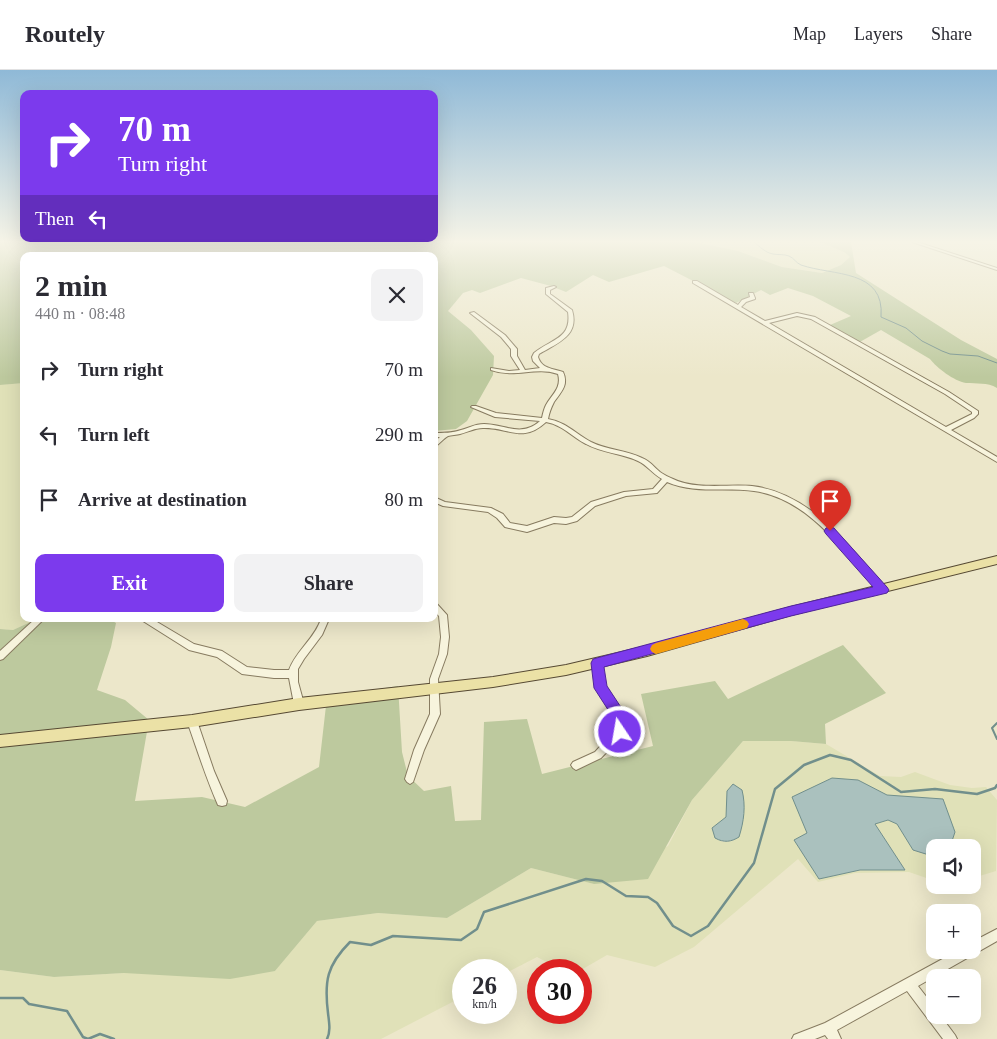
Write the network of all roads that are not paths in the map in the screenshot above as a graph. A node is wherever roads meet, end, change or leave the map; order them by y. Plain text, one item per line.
1 (554, 287) dead end
2 (704, 287) edge
3 (751, 294) dead end
4 (739, 307) junction
5 (472, 313) dead end
6 (764, 323) junction
7 (493, 369) dead end
8 (544, 369) junction
9 (523, 371) junction
10 (474, 407) dead end
11 (545, 420) junction
12 (946, 430) junction
13 (447, 434) junction
14 (438, 435) edge
15 (438, 442) edge
16 (997, 460) edge
17 (667, 478) junction
18 (438, 501) edge
19 (997, 560) edge
20 (883, 590) junction
21 (438, 610) edge
22 (37, 622) edge
23 (151, 622) edge
24 (324, 622) edge
25 (0, 656) edge
26 (597, 663) junction
27 (294, 674) junction
28 (434, 688) junction
29 (298, 704) junction
30 (192, 721) junction
31 (0, 741) edge
32 (576, 764) dead end
33 (410, 779) dead end
34 (222, 801) dead end
35 (997, 935) edge
36 (981, 945) edge
37 (956, 959) edge
38 (910, 985) junction
39 (828, 1028) junction
40 (798, 1039) edge
41 (835, 1039) edge
42 (951, 1039) edge

1 - 8 street
2 - 4 street
3 - 4 street
4 - 6 street
5 - 9 street
6 - 12 street
6 - 12 street
7 - 9 street
8 - 9 street
8 - 11 street
10 - 11 street
11 - 13 street
11 - 17 street
12 - 16 street
13 - 14 street
13 - 15 street
17 - 18 street
17 - 20 street
19 - 20 main road
20 - 26 main road
21 - 28 street
22 - 25 street
23 - 27 street
24 - 27 street
26 - 28 main road
26 - 32 street
27 - 29 street
28 - 29 main road
28 - 33 street
29 - 30 main road
30 - 31 main road
30 - 34 street
35 - 36 street
37 - 38 street
38 - 39 street
38 - 42 street
39 - 40 street
39 - 41 street

